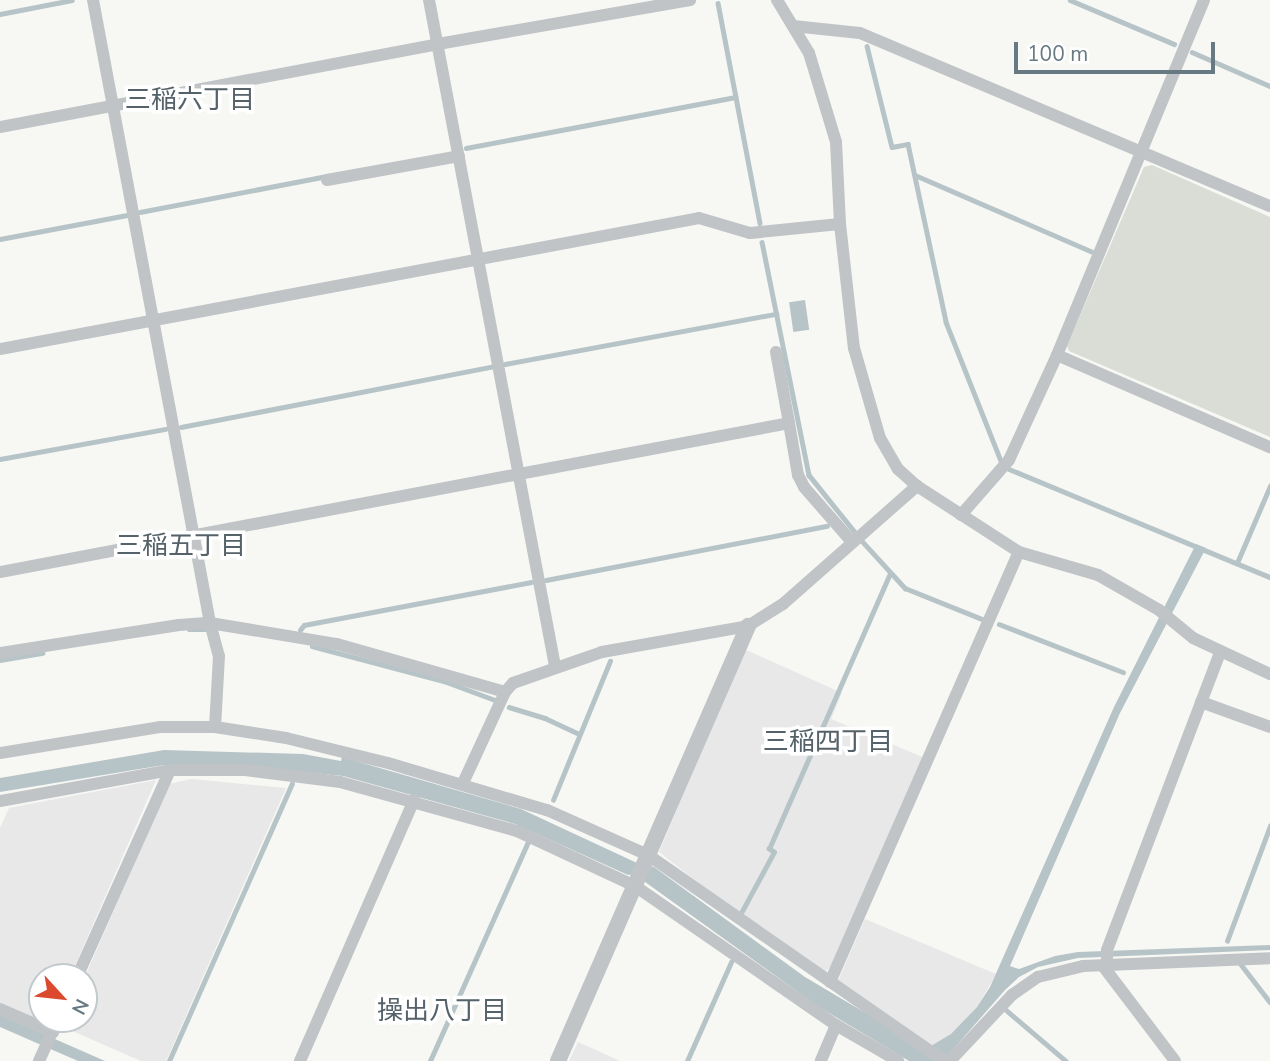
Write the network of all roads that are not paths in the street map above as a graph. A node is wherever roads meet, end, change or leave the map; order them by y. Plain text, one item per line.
1 (93, 0) edge
2 (429, 0) edge
3 (690, 0) edge
4 (777, 0) edge
5 (1204, 0) edge
6 (793, 26) junction
7 (438, 44) junction
8 (112, 106) junction
9 (0, 127) edge
10 (1141, 151) junction
11 (459, 156) junction
12 (327, 180) dead end
13 (1270, 206) edge
14 (840, 223) junction
15 (478, 260) junction
16 (154, 321) junction
17 (0, 349) edge
18 (776, 352) dead end
19 (1057, 355) junction
20 (789, 423) junction
21 (1270, 447) edge
22 (520, 474) junction
23 (917, 486) junction
24 (961, 515) junction
25 (195, 536) junction
26 (852, 542) junction
27 (1019, 552) junction
28 (0, 572) edge
29 (210, 623) junction
30 (748, 626) junction
31 (1220, 652) junction
32 (0, 653) edge
33 (555, 666) junction
34 (1270, 674) edge
35 (505, 692) junction
36 (1201, 702) junction
37 (215, 726) junction
38 (1270, 727) edge
39 (0, 753) edge
40 (170, 770) junction
41 (463, 783) junction
42 (414, 800) junction
43 (0, 801) edge
44 (647, 858) junction
45 (636, 885) junction
46 (1270, 958) edge
47 (83, 963) edge
48 (1105, 966) junction
49 (830, 982) junction
50 (0, 1009) edge
51 (28, 1021) edge
52 (836, 1026) junction
53 (52, 1033) edge
54 (39, 1060) edge
55 (300, 1061) edge
56 (558, 1061) edge
57 (821, 1061) edge
58 (898, 1061) edge
59 (944, 1061) edge
60 (950, 1061) edge
61 (1175, 1061) edge

1 - 8 street
2 - 7 street
3 - 7 street
4 - 6 street
5 - 10 street
6 - 10 street
6 - 14 street
7 - 8 street
7 - 11 street
8 - 9 street
8 - 16 street
10 - 13 street
10 - 19 street
11 - 12 street
11 - 15 street
14 - 15 street
14 - 23 street
15 - 16 street
15 - 22 street
16 - 17 street
16 - 25 street
18 - 20 street
19 - 21 street
19 - 24 street
20 - 22 street
20 - 26 street
22 - 25 street
22 - 33 street
23 - 24 street
23 - 26 street
24 - 27 street
25 - 28 street
25 - 29 street
26 - 30 street
27 - 31 street
27 - 49 street
29 - 32 street
29 - 35 street
29 - 37 street
30 - 33 street
30 - 44 street
31 - 34 street
31 - 36 street
33 - 35 street
35 - 41 street
36 - 38 street
36 - 48 street
37 - 39 street
37 - 41 street
40 - 42 street
40 - 43 street
40 - 47 street
41 - 44 street
42 - 45 street
42 - 55 street
44 - 45 street
44 - 49 street
45 - 52 street
45 - 56 street
46 - 48 street
48 - 60 street
48 - 61 street
49 - 59 street
50 - 51 street
52 - 57 street
52 - 58 street
53 - 54 street

